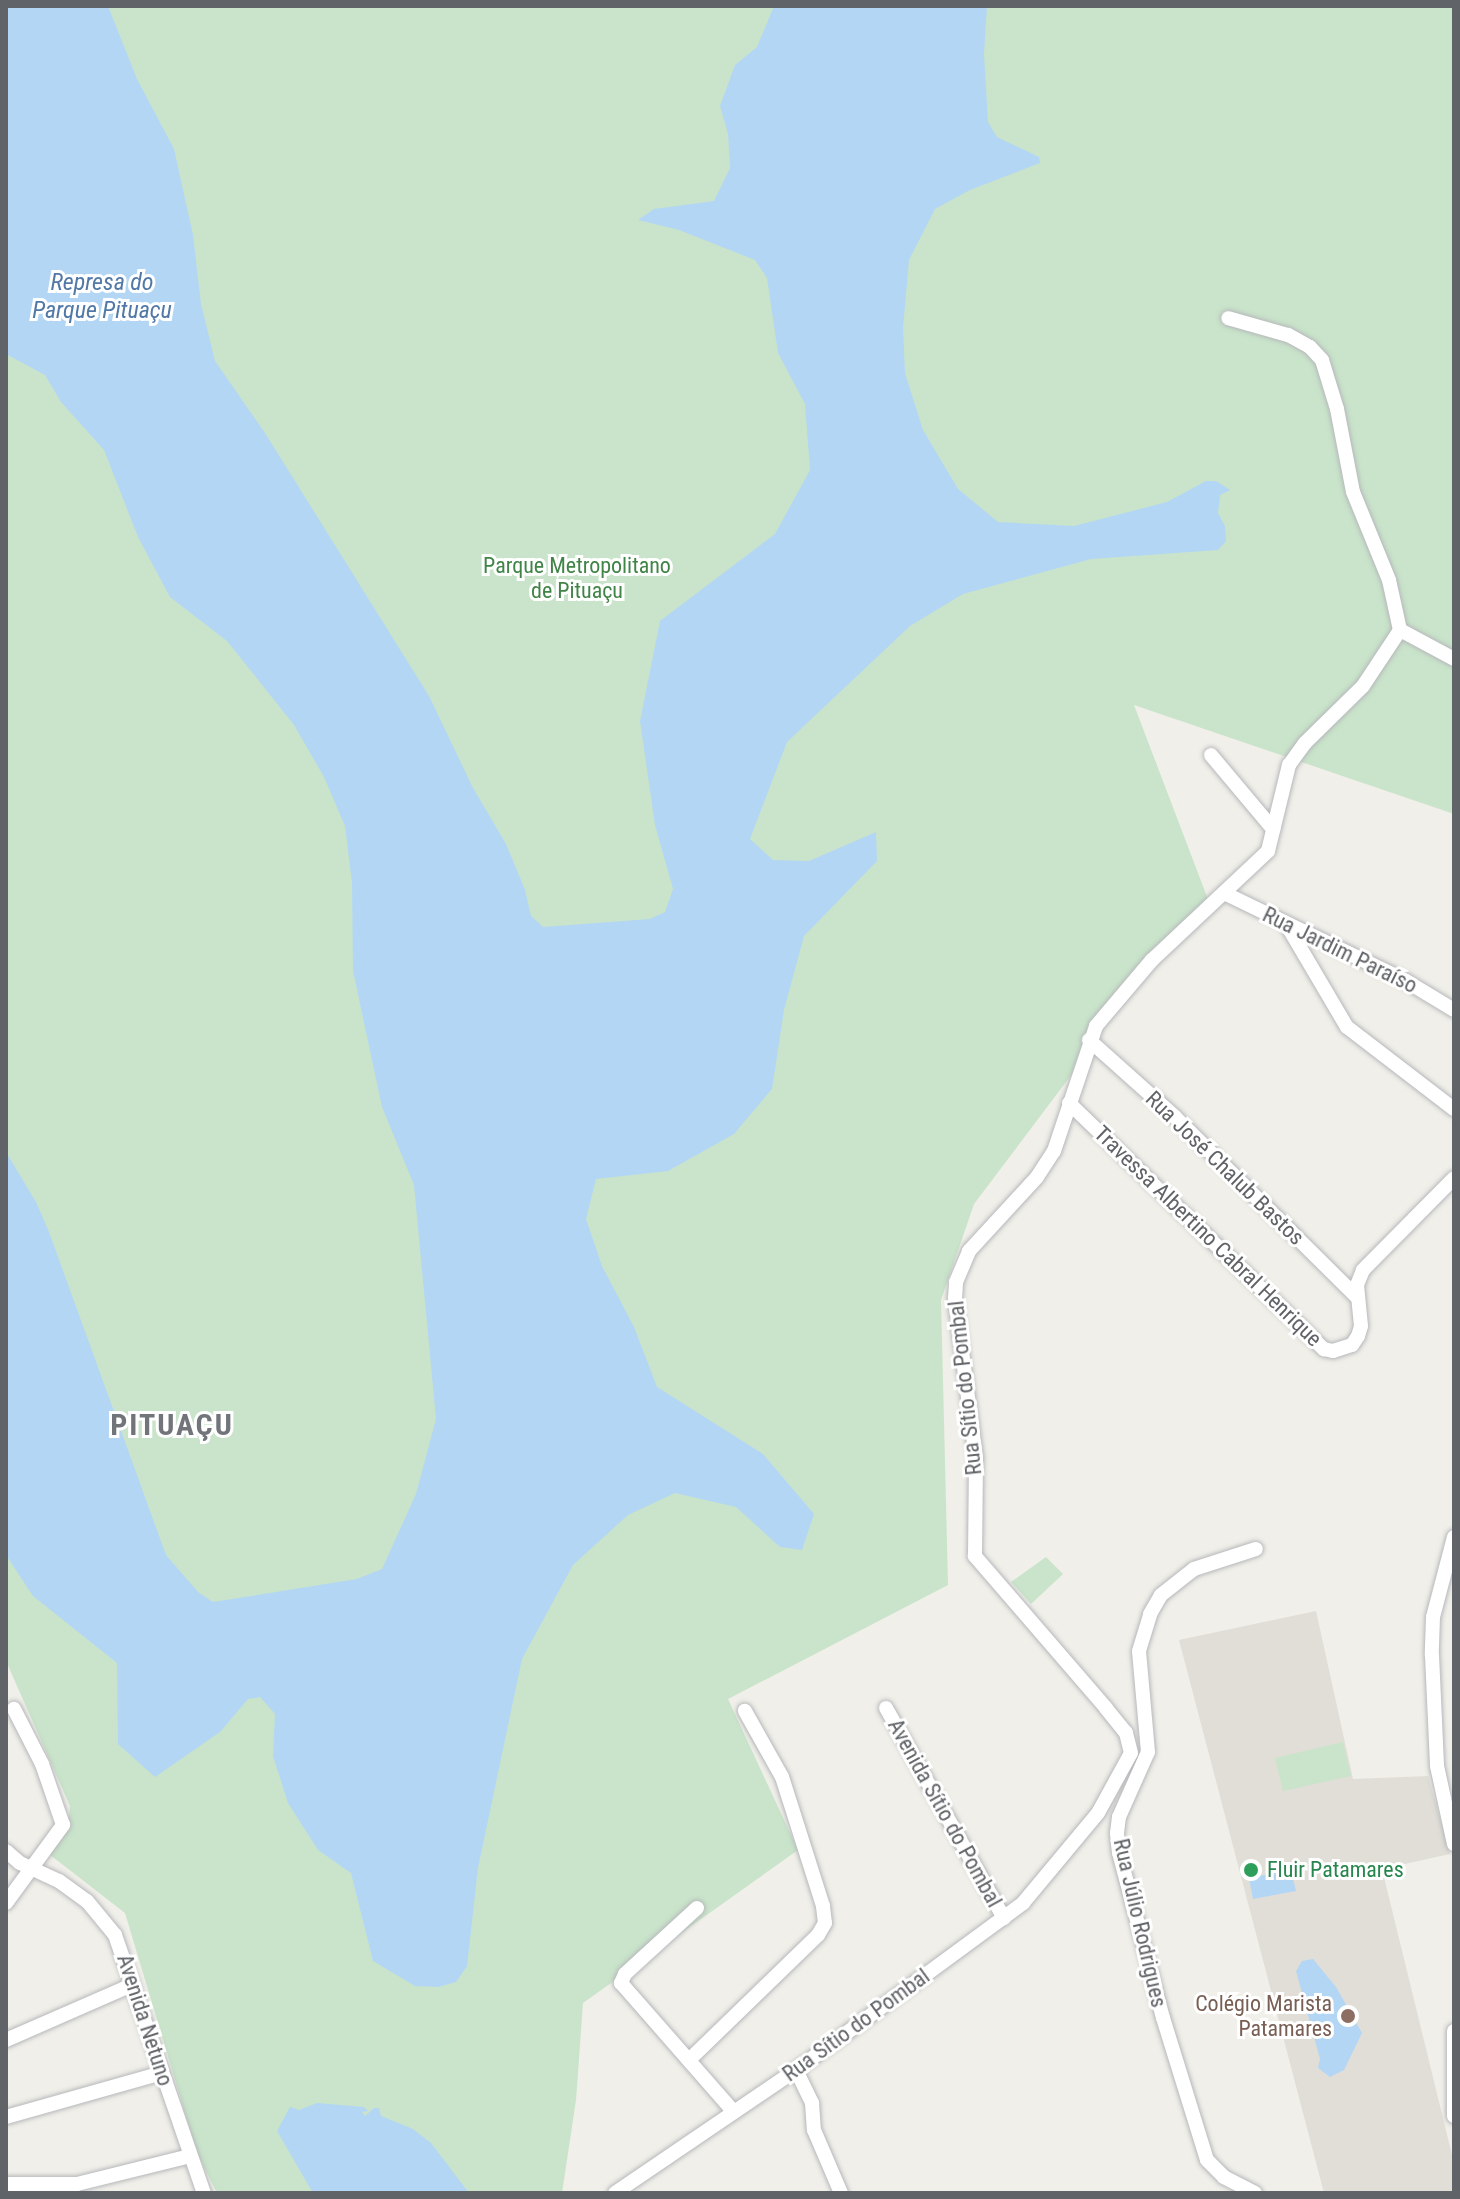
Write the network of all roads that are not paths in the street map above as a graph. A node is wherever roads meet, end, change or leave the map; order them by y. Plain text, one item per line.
1 (1228, 318) dead end
2 (1400, 630) junction
3 (1454, 659) edge
4 (1211, 755) dead end
5 (1273, 829) junction
6 (1224, 893) junction
7 (1286, 924) junction
8 (1454, 1010) edge
9 (1089, 1040) junction
10 (1069, 1103) junction
11 (1454, 1109) edge
12 (1454, 1178) edge
13 (1358, 1298) junction
14 (1454, 1537) edge
15 (1256, 1549) dead end
16 (886, 1708) dead end
17 (14, 1709) dead end
18 (745, 1711) dead end
19 (1454, 1844) edge
20 (6, 1851) edge
21 (30, 1869) junction
22 (6, 1903) edge
23 (697, 1908) dead end
24 (1004, 1918) junction
25 (132, 1985) junction
26 (1454, 2031) edge
27 (6, 2040) edge
28 (689, 2060) junction
29 (796, 2070) junction
30 (162, 2073) junction
31 (732, 2110) junction
32 (1454, 2116) edge
33 (6, 2117) edge
34 (190, 2156) junction
35 (6, 2184) edge
36 (29, 2190) edge
37 (204, 2193) edge
38 (615, 2193) edge
39 (844, 2193) edge
40 (1255, 2193) edge

1 - 2 street
2 - 3 street
2 - 5 street, Rua Sítio do Pombal
4 - 5 street
5 - 6 street, Rua Sítio do Pombal
6 - 7 street, Rua Jardim Paraíso
6 - 9 street, Rua Sítio do Pombal
7 - 8 street, Rua Jardim Paraíso
7 - 11 street
9 - 10 street, Rua Sítio do Pombal
9 - 13 street, Rua José Chalub Bastos
10 - 13 street, Travessa Albertino Cabral Henrique
10 - 24 street, Rua Sítio do Pombal
12 - 13 street
14 - 19 street
15 - 40 street, Rua Júlio Rodrigues
16 - 24 street, Avenida Sítio do Pombal
17 - 21 street
18 - 28 street
20 - 21 street, Avenida Netuno
21 - 22 street
21 - 25 street, Avenida Netuno
23 - 28 street
24 - 29 street, Rua Sítio do Pombal
25 - 27 street
25 - 30 street, Avenida Netuno
26 - 32 street
28 - 31 street
29 - 31 street, Rua Sítio do Pombal
29 - 39 street
30 - 33 street
30 - 34 street, Avenida Netuno
31 - 38 street, Rua Sítio do Pombal
34 - 36 street
34 - 37 street, Avenida Netuno
35 - 36 street

